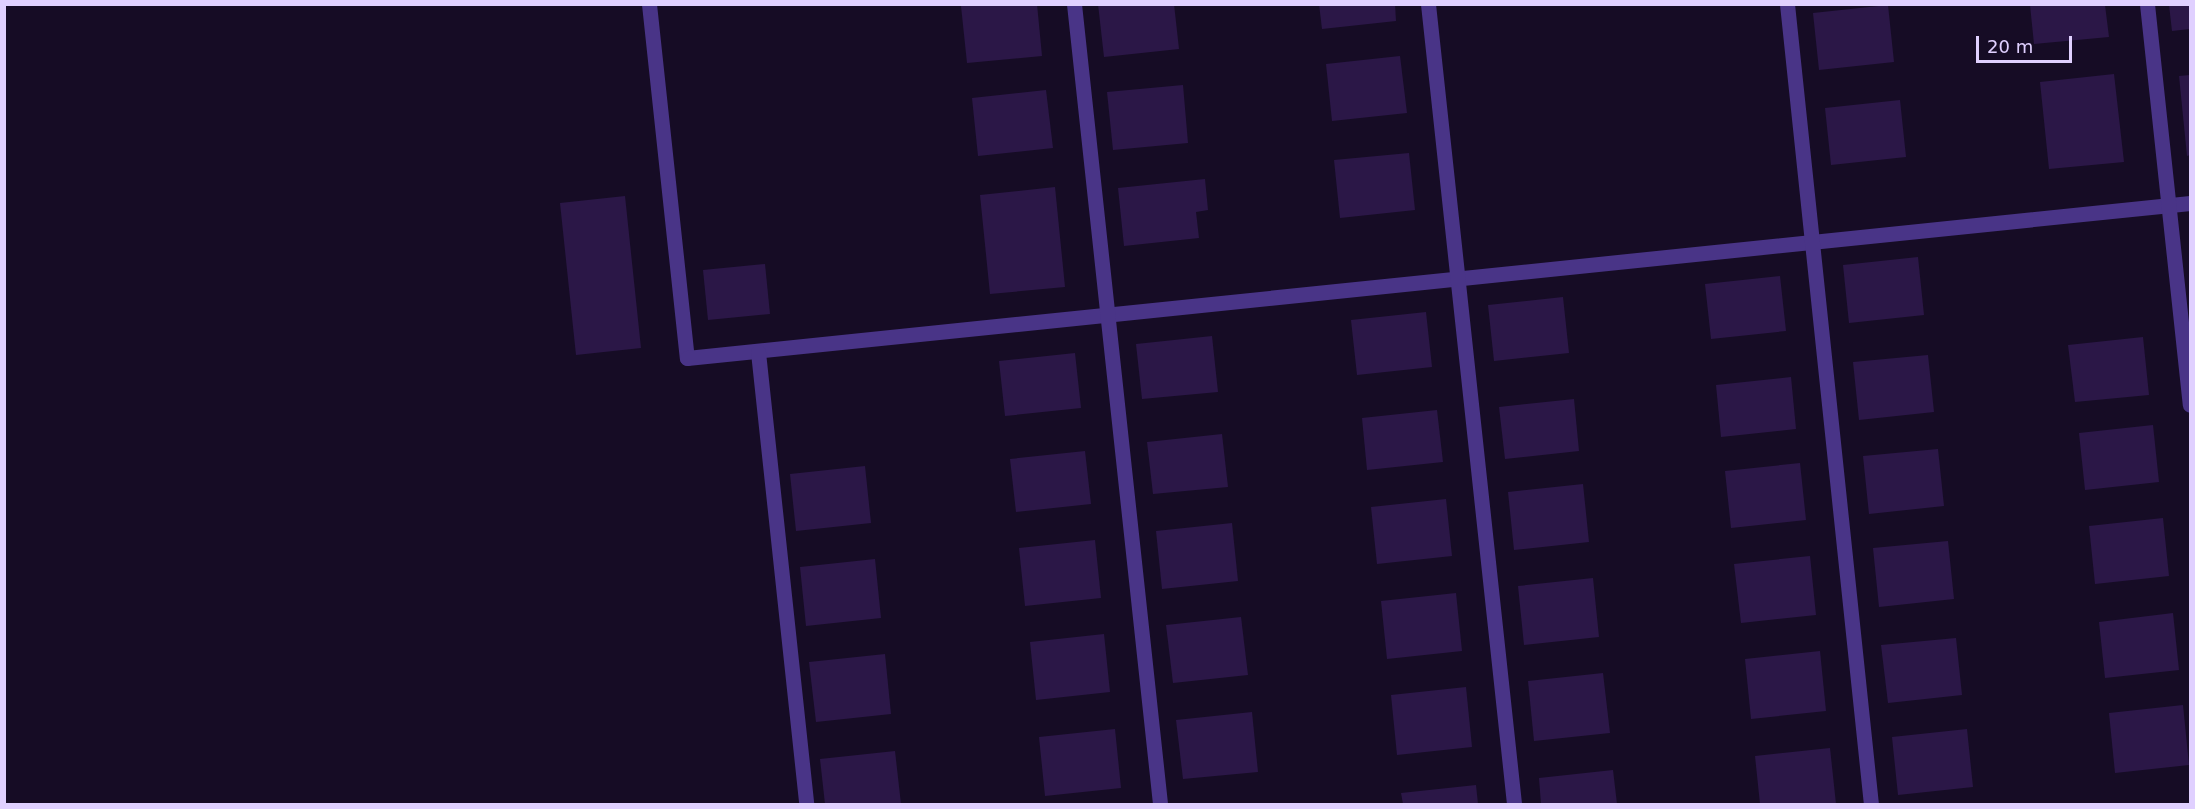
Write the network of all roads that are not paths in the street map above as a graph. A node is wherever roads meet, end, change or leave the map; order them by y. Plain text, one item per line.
1 (650, 4) edge
2 (1074, 4) edge
3 (1428, 4) edge
4 (1787, 4) edge
5 (2147, 4) edge
6 (2190, 203) edge
7 (2169, 206) junction
8 (1812, 244) junction
9 (1456, 279) junction
10 (1106, 315) junction
11 (758, 352) junction
12 (2190, 405) edge
13 (806, 804) edge
14 (1160, 804) edge
15 (1514, 804) edge
16 (1871, 804) edge

1 - 11 lane
2 - 10 lane
3 - 9 lane
4 - 8 lane
5 - 7 lane
6 - 7 lane
7 - 8 lane
7 - 12 lane
8 - 9 lane
8 - 16 lane
9 - 10 lane
9 - 15 lane
10 - 11 lane
10 - 14 lane
11 - 13 lane

